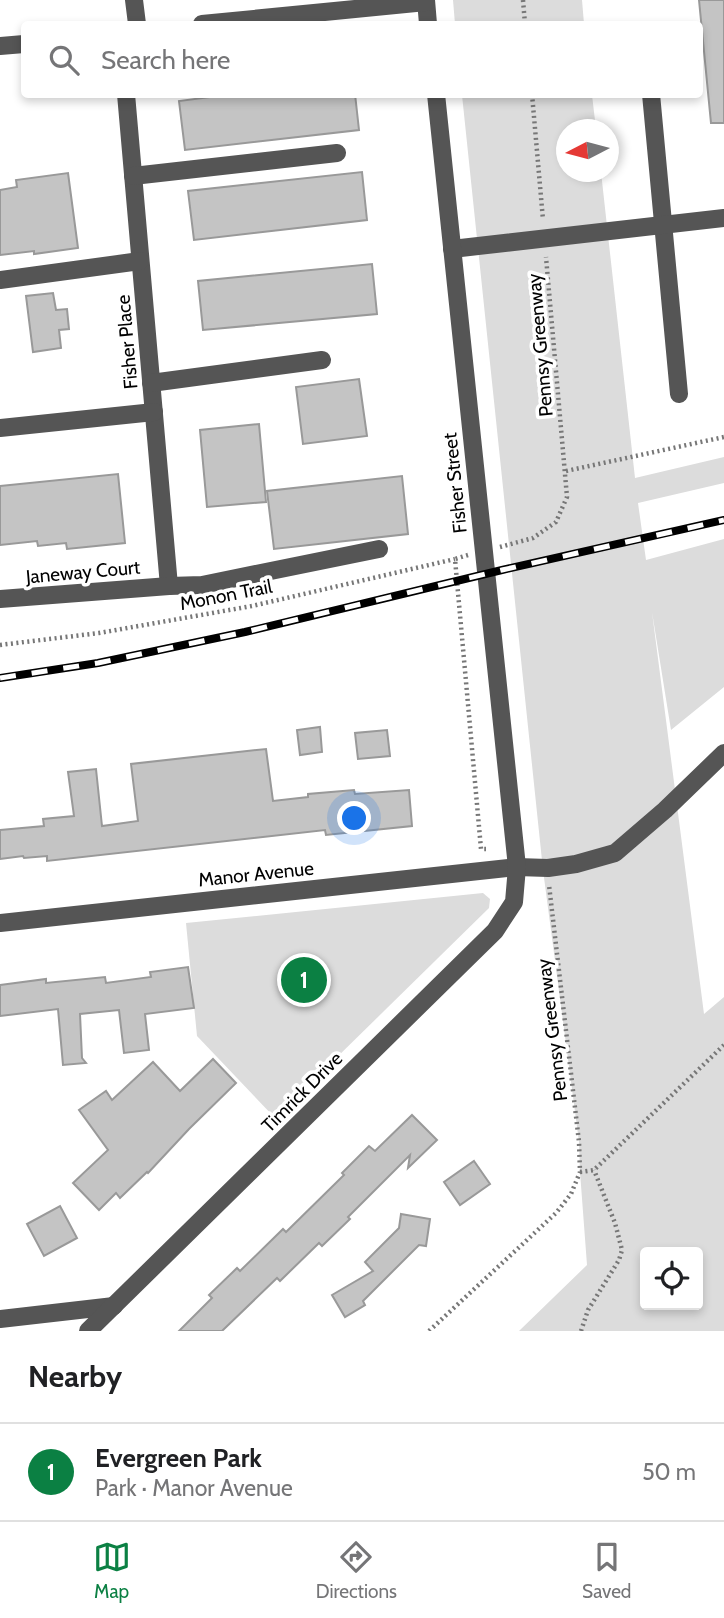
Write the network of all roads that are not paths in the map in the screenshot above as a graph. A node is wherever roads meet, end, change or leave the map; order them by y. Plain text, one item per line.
1 (134, 0) edge
2 (426, 1) edge
3 (335, 5) edge
4 (137, 21) edge
5 (223, 21) edge
6 (428, 21) edge
7 (21, 44) edge
8 (0, 46) edge
9 (126, 98) edge
10 (436, 98) edge
11 (651, 98) edge
12 (337, 153) dead end
13 (133, 176) junction
14 (724, 218) edge
15 (662, 224) junction
16 (452, 249) junction
17 (141, 261) junction
18 (0, 280) edge
19 (322, 360) dead end
20 (151, 383) junction
21 (679, 394) dead end
22 (154, 412) junction
23 (0, 428) edge
24 (379, 550) dead end
25 (169, 586) junction
26 (0, 599) edge
27 (724, 753) edge
28 (517, 867) junction
29 (0, 923) edge
30 (114, 1307) junction
31 (0, 1319) edge
32 (88, 1331) edge

1 - 4 street
2 - 3 street
2 - 6 street
3 - 5 street
7 - 8 street
9 - 13 street, Fisher Place
10 - 16 street, Fisher Street
11 - 15 street
12 - 13 street
13 - 17 street, Fisher Place
14 - 15 street
15 - 16 street
15 - 21 street
16 - 28 street, Fisher Street
17 - 18 street
17 - 20 street, Fisher Place
19 - 20 street
20 - 22 street, Fisher Place
22 - 23 street
22 - 25 street, Fisher Place
24 - 25 street, Janeway Court
25 - 26 street, Janeway Court
27 - 28 street, Manor Avenue
28 - 29 street, Manor Avenue
28 - 30 street, Timrick Drive
30 - 31 street
30 - 32 street, Timrick Drive

